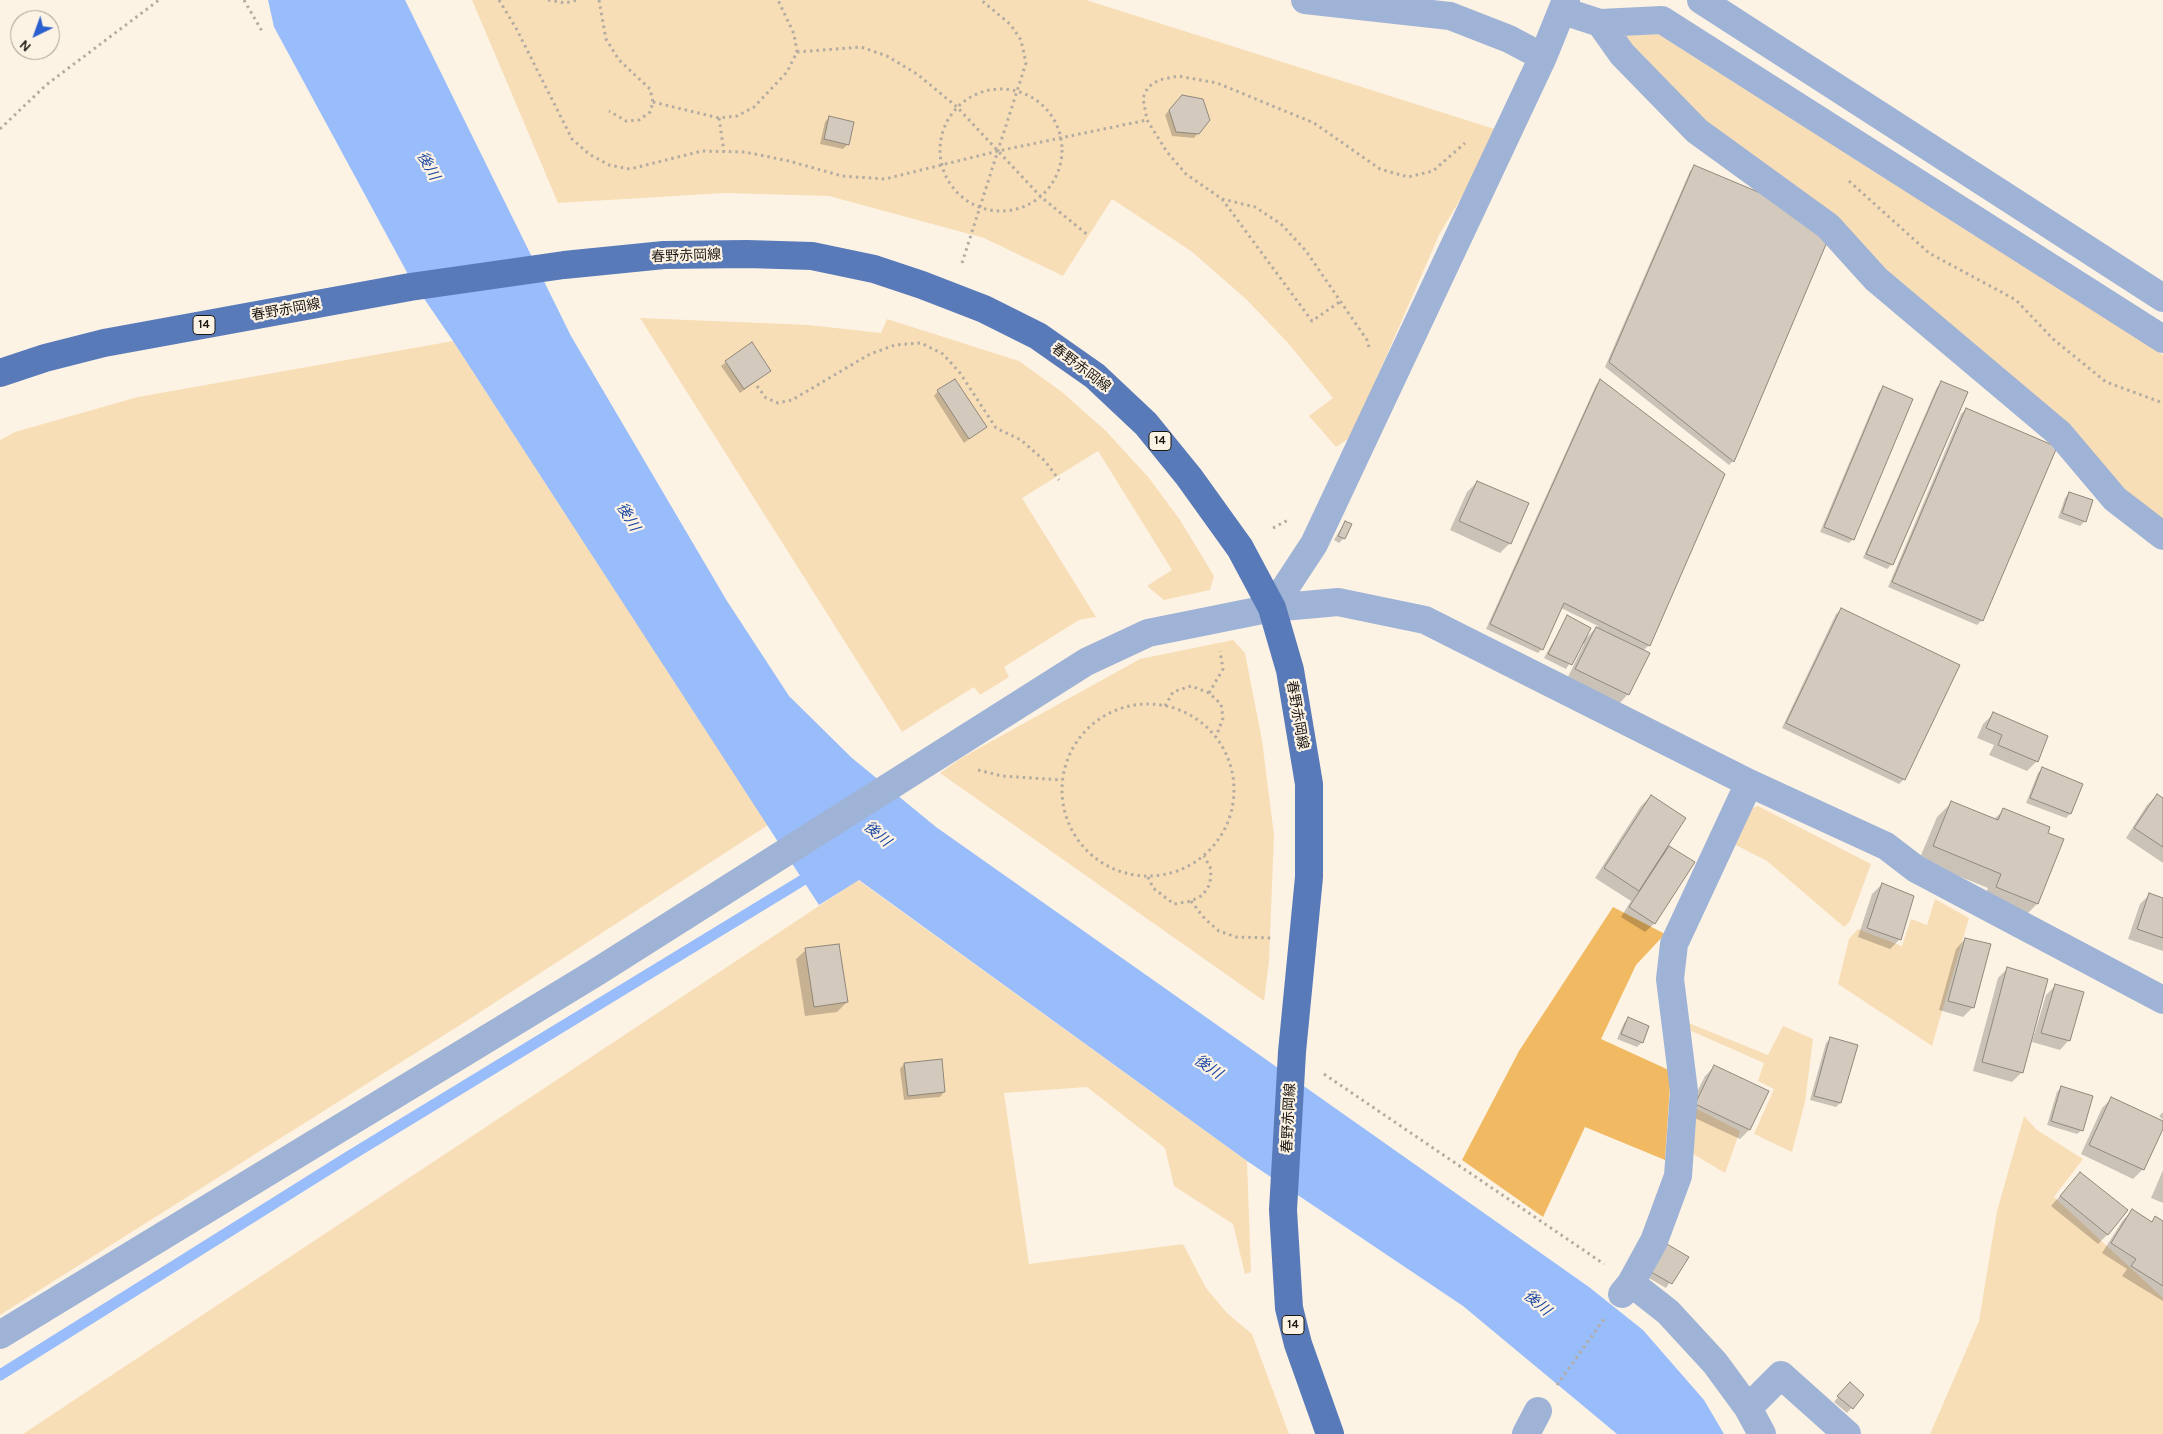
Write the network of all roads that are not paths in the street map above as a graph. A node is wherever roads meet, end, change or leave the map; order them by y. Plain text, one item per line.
1 (1305, 0) edge
2 (1701, 0) edge
3 (1564, 5) edge
4 (1600, 23) junction
5 (1543, 57) junction
6 (2163, 298) edge
7 (2163, 338) edge
8 (0, 373) edge
9 (2163, 536) edge
10 (1272, 608) junction
11 (1749, 783) junction
12 (2163, 1000) edge
13 (0, 1335) edge
14 (1748, 1408) junction
15 (1330, 1434) edge
16 (1762, 1434) edge
17 (1847, 1434) edge

1 - 5 street
2 - 6 street
3 - 4 street
3 - 5 street
4 - 7 street
4 - 9 street
5 - 10 street
8 - 10 main road, 春野赤岡線 / 14
10 - 11 street
10 - 13 street
10 - 15 main road, 春野赤岡線 / 14
11 - 12 street
11 - 14 street
14 - 16 street
14 - 17 street

